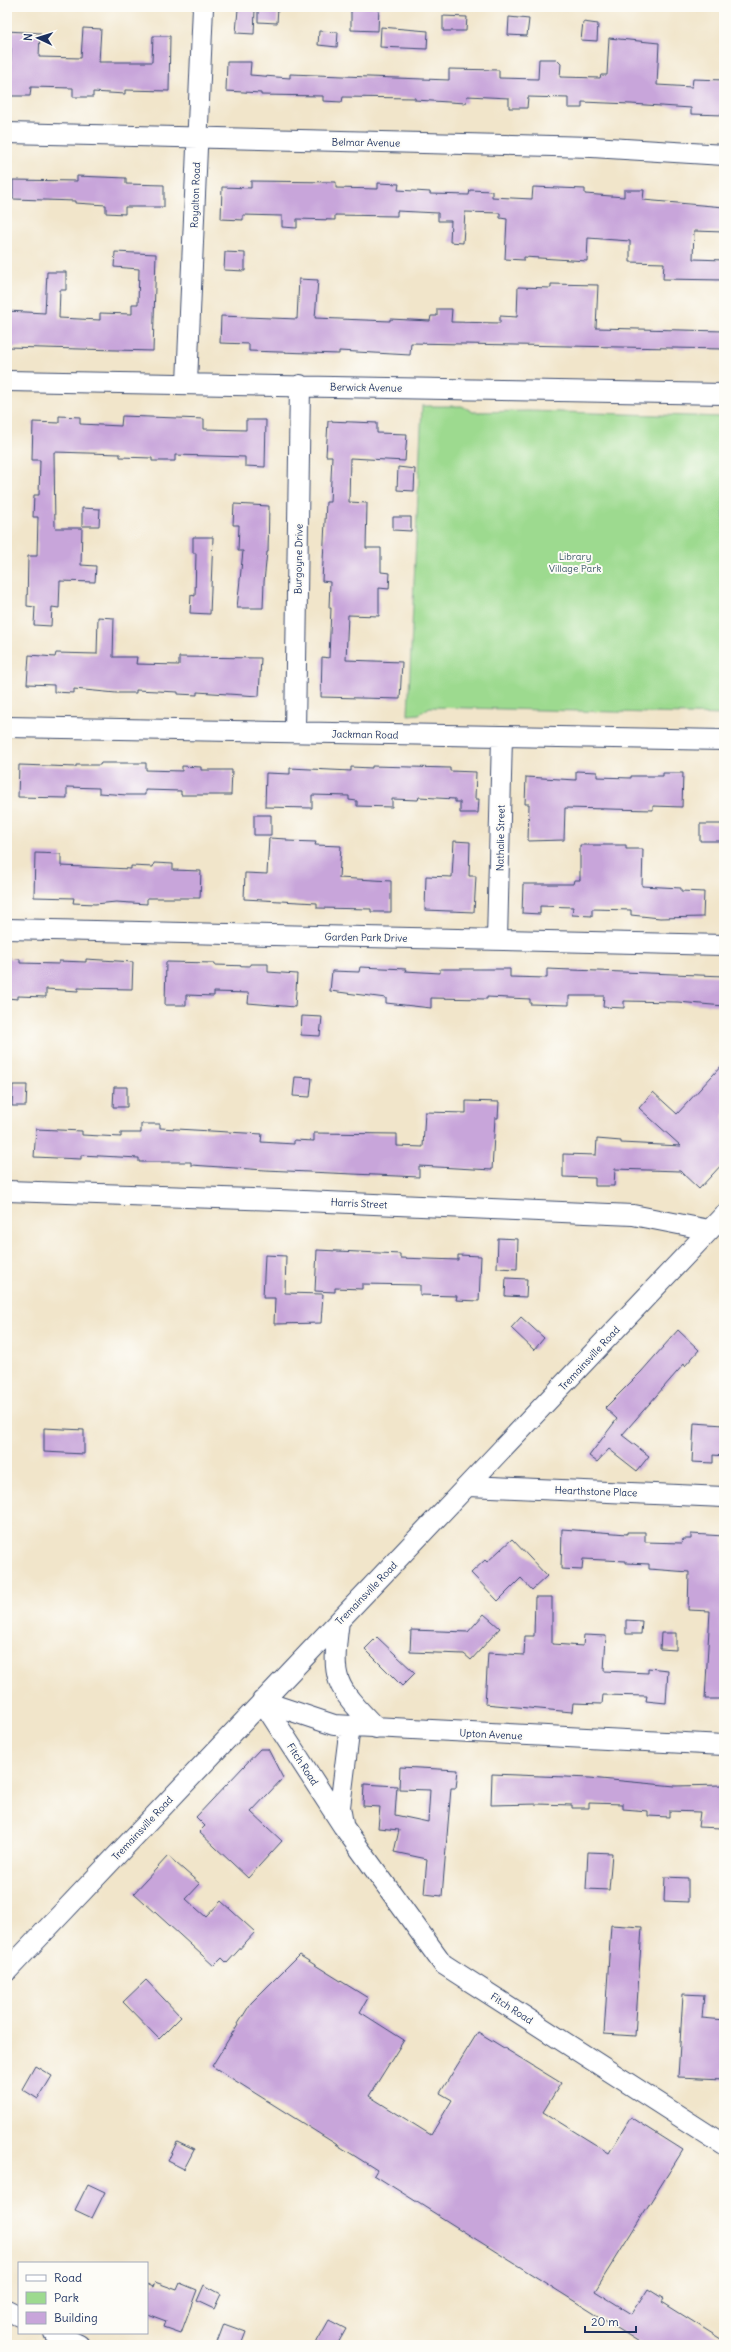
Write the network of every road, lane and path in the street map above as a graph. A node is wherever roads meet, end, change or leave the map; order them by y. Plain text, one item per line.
1 (203, 7) edge
2 (7, 133) edge
3 (197, 138) junction
4 (724, 155) edge
5 (7, 380) edge
6 (187, 383) junction
7 (300, 385) junction
8 (724, 394) edge
9 (7, 727) edge
10 (295, 732) junction
11 (502, 736) junction
12 (724, 740) edge
13 (7, 929) edge
14 (497, 940) junction
15 (724, 945) edge
16 (7, 1190) edge
17 (724, 1215) edge
18 (710, 1230) junction
19 (468, 1486) junction
20 (724, 1496) edge
21 (339, 1621) junction
22 (262, 1702) junction
23 (350, 1726) junction
24 (376, 1728) junction
25 (724, 1745) edge
26 (343, 1826) junction
27 (7, 1971) edge
28 (724, 2145) edge
29 (7, 2310) edge
30 (18, 2316) edge
31 (56, 2334) edge
32 (79, 2345) edge

1 - 3 street, Royalton Road
2 - 3 street, Belmar Avenue
3 - 4 street, Belmar Avenue
3 - 6 street, Royalton Road
5 - 6 street, Berwick Avenue
6 - 7 street, Berwick Avenue
7 - 8 street, Berwick Avenue
7 - 10 street, Burgoyne Drive
9 - 10 street, Jackman Road
10 - 11 street, Jackman Road
11 - 12 street, Jackman Road
11 - 14 street, Nathalie Street
13 - 14 street, Garden Park Drive
14 - 15 street, Garden Park Drive
16 - 18 street, Harris Street
17 - 18 street, Tremainsville Road
18 - 19 street, Tremainsville Road
19 - 20 street, Hearthstone Place
19 - 21 street, Tremainsville Road
21 - 22 street, Tremainsville Road
21 - 24 street
22 - 23 street, Upton Avenue
22 - 26 street, Fitch Road
22 - 27 street, Tremainsville Road
23 - 24 street, Upton Avenue
23 - 26 street, Fitch Road
24 - 25 street, Upton Avenue
26 - 28 street, Fitch Road
29 - 30 street
31 - 32 street

